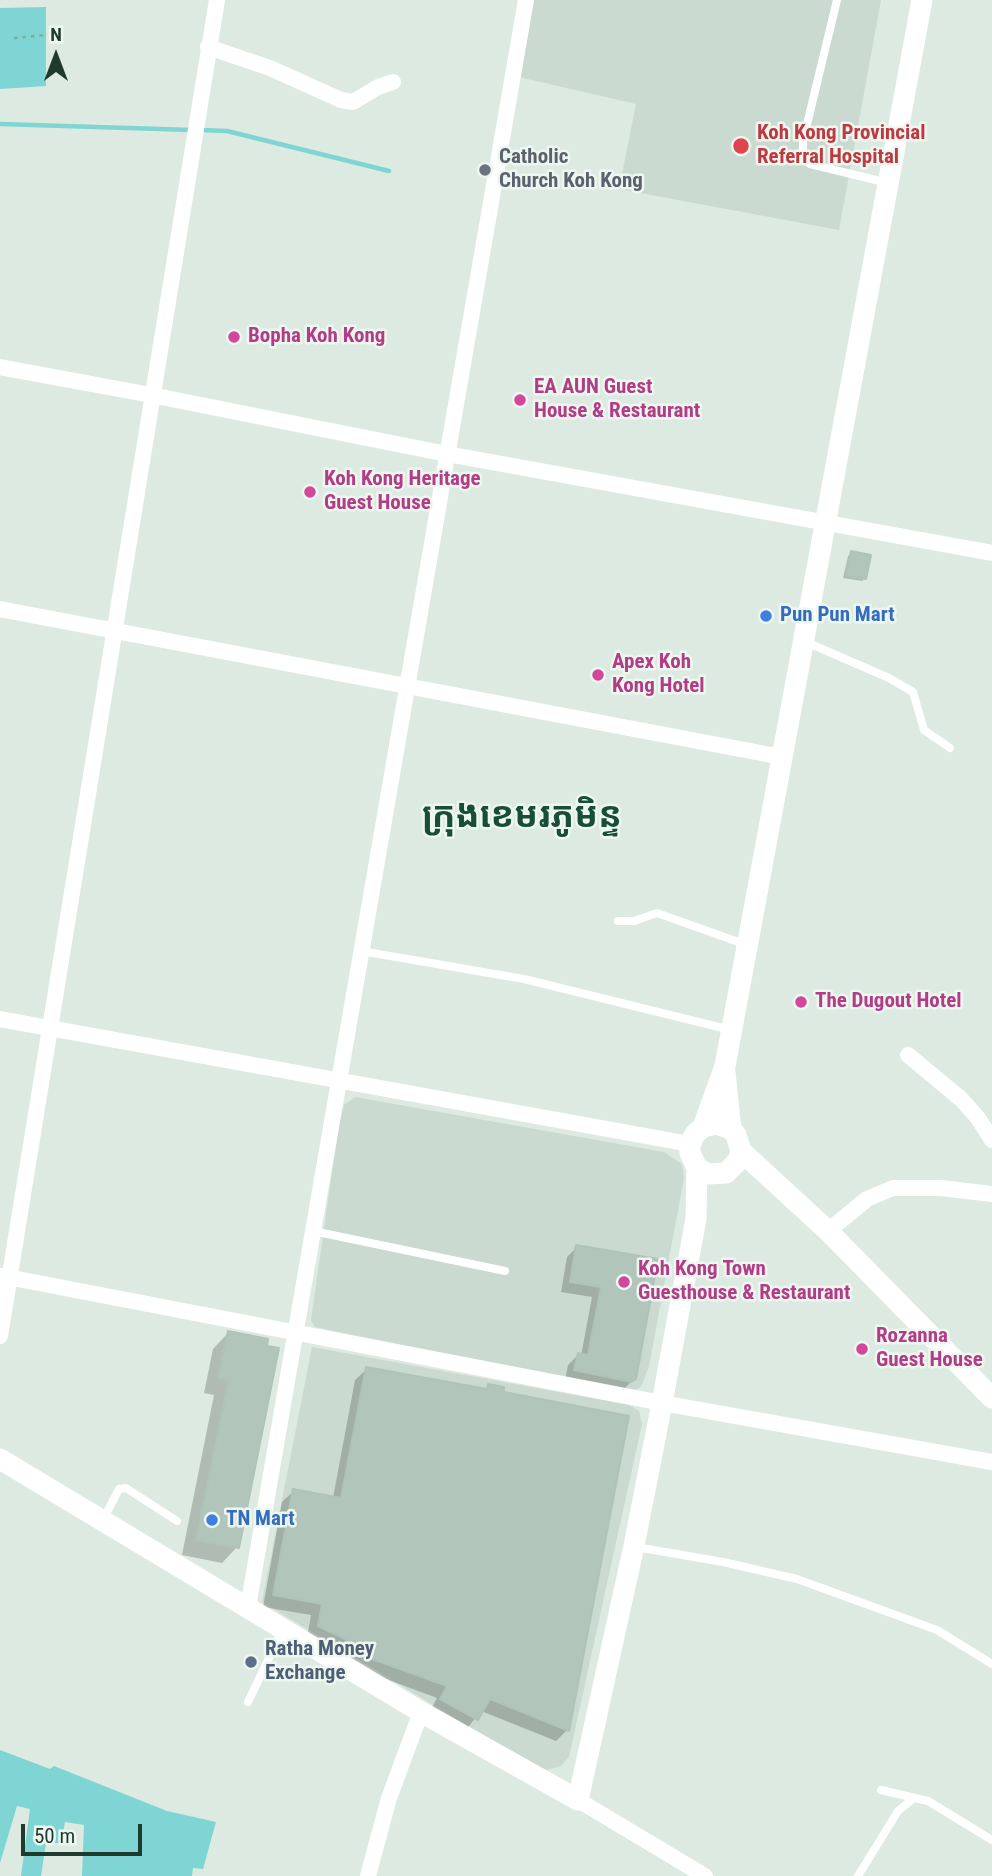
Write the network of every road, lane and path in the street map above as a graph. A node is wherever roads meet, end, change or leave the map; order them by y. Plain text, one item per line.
1 (217, 0) edge
2 (526, 0) edge
3 (837, 0) edge
4 (921, 0) edge
5 (46, 35) dead end
6 (14, 38) dead end
7 (208, 47) junction
8 (393, 82) dead end
9 (888, 183) junction
10 (0, 367) edge
11 (151, 395) junction
12 (447, 454) junction
13 (825, 523) junction
14 (992, 553) edge
15 (0, 609) edge
16 (113, 629) junction
17 (803, 641) junction
18 (407, 685) junction
19 (950, 748) dead end
20 (782, 757) junction
21 (618, 920) dead end
22 (747, 946) junction
23 (361, 951) junction
24 (0, 1018) edge
25 (48, 1027) junction
26 (731, 1030) junction
27 (908, 1055) dead end
28 (725, 1066) junction
29 (339, 1081) junction
30 (703, 1127) junction
31 (731, 1129) junction
32 (992, 1140) edge
33 (690, 1144) junction
34 (731, 1165) junction
35 (698, 1168) junction
36 (992, 1194) edge
37 (696, 1219) junction
38 (313, 1231) junction
39 (828, 1231) junction
40 (505, 1271) dead end
41 (5, 1277) edge
42 (295, 1332) junction
43 (0, 1336) edge
44 (992, 1398) edge
45 (662, 1403) junction
46 (0, 1459) edge
47 (992, 1462) edge
48 (103, 1520) junction
49 (177, 1521) dead end
50 (634, 1546) junction
51 (248, 1607) junction
52 (283, 1628) junction
53 (992, 1664) edge
54 (248, 1702) dead end
55 (421, 1713) junction
56 (881, 1790) dead end
57 (914, 1798) junction
58 (578, 1800) junction
59 (992, 1840) edge
60 (368, 1876) edge
61 (705, 1876) edge
62 (858, 1876) edge

1 - 7 street
2 - 12 street
3 - 9 lane
4 - 9 street
5 - 6 path
7 - 8 street
7 - 11 street
9 - 13 street
10 - 11 street
11 - 12 street
11 - 16 street
12 - 13 street
12 - 18 street
13 - 14 street
13 - 17 street
15 - 16 street
16 - 18 street
16 - 25 street
17 - 19 lane
17 - 20 street
18 - 20 street
18 - 23 street
20 - 22 street
21 - 22 lane
22 - 26 street
23 - 26 lane
23 - 29 street
24 - 25 street
25 - 29 street
25 - 41 street
26 - 28 street
27 - 32 street
28 - 30 street
28 - 31 street
29 - 33 street
29 - 38 street
30 - 31 street
30 - 33 street
31 - 34 street
33 - 35 street
34 - 35 street
34 - 37 street
34 - 39 street
35 - 37 street
36 - 39 street
37 - 45 street
38 - 40 lane
38 - 42 street
39 - 44 street
41 - 42 street
41 - 43 street
42 - 45 street
42 - 51 street
45 - 47 street
45 - 50 street
46 - 48 street
48 - 49 lane
48 - 51 street
50 - 53 lane
50 - 58 street
51 - 52 street
52 - 54 lane
52 - 55 street
55 - 58 street
55 - 60 street
56 - 57 lane
57 - 59 lane
57 - 62 lane
58 - 61 street

